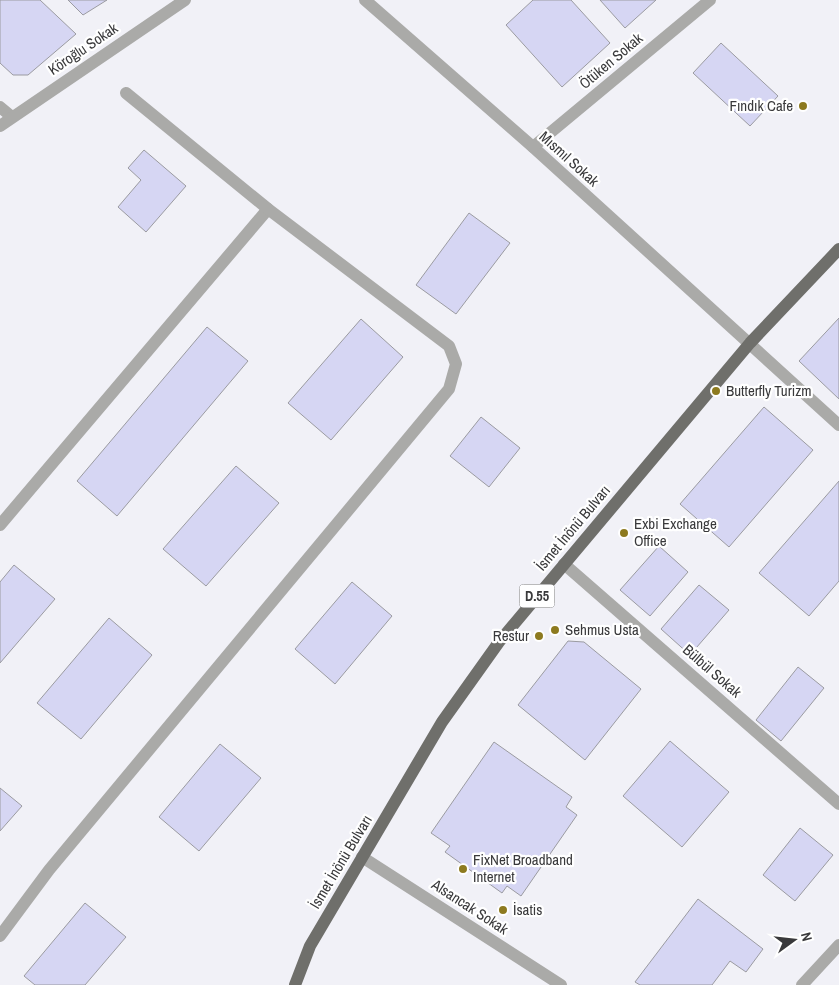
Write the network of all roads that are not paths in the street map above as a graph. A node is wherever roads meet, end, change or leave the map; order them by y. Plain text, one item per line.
1 (185, 0) edge
2 (365, 0) edge
3 (710, 0) edge
4 (126, 93) dead end
5 (0, 107) edge
6 (12, 117) junction
7 (0, 126) edge
8 (533, 147) junction
9 (268, 209) junction
10 (839, 249) edge
11 (750, 343) junction
12 (839, 425) edge
13 (0, 525) edge
14 (564, 564) junction
15 (839, 804) edge
16 (362, 857) junction
17 (0, 936) edge
18 (839, 945) edge
19 (295, 985) edge
20 (561, 985) edge
21 (802, 985) edge

1 - 6 street, Köroğlu Sokak
2 - 8 street, Mısmıl Sokak
3 - 8 street, Ötüken Sokak
4 - 9 street
5 - 6 street
6 - 7 street, Köroğlu Sokak
8 - 11 street, Mısmıl Sokak
9 - 13 street
9 - 17 street
10 - 11 main road, İsmet İnönü Bulvarı / D.55
11 - 12 street, Mısmıl Sokak
11 - 14 main road, İsmet İnönü Bulvarı / D.55
14 - 15 street, Bülbül Sokak
14 - 16 main road, İsmet İnönü Bulvarı / D.55
16 - 19 main road, İsmet İnönü Bulvarı / D.55
16 - 20 street, Alsancak Sokak
18 - 21 street

